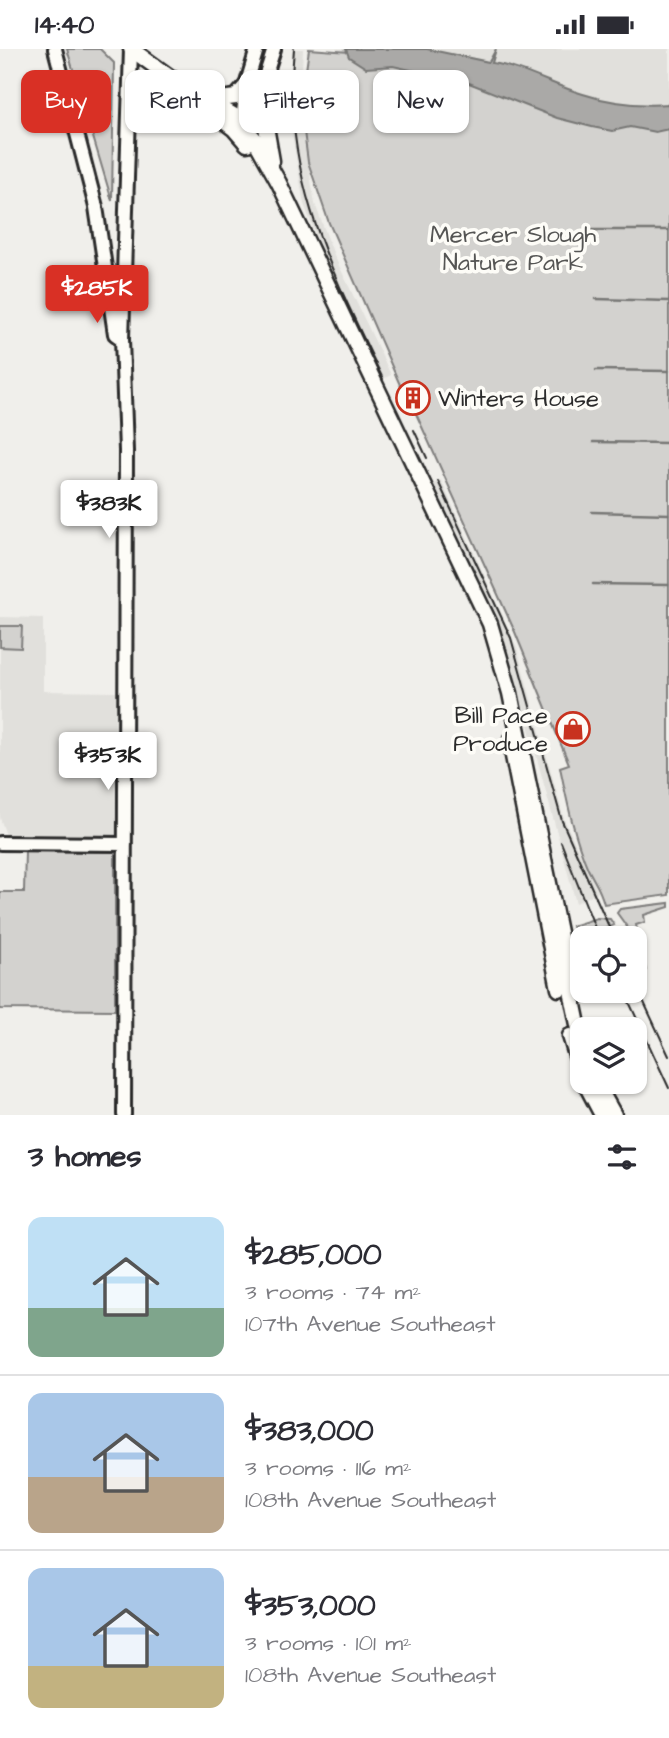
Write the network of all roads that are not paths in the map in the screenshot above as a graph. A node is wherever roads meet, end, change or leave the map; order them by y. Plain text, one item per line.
1 (55, 49) edge
2 (131, 49) edge
3 (257, 49) edge
4 (274, 49) edge
5 (160, 70) edge
6 (251, 70) edge
7 (268, 70) edge
8 (225, 114) edge
9 (239, 127) edge
10 (243, 133) edge
11 (244, 133) edge
12 (267, 133) edge
13 (279, 183) junction
14 (122, 339) junction
15 (0, 843) edge
16 (125, 844) junction
17 (540, 891) junction
18 (557, 918) junction
19 (577, 1017) edge
20 (570, 1032) edge
21 (591, 1094) edge
22 (602, 1094) edge
23 (124, 1115) edge
24 (602, 1115) edge
25 (614, 1115) edge

1 - 14 street
2 - 5 main road
2 - 14 street
3 - 6 street
4 - 7 street
8 - 9 main road
10 - 17 main road
11 - 13 main road
12 - 13 main road
13 - 18 main road
14 - 16 street
15 - 16 street
16 - 23 street
17 - 18 main road
17 - 20 main road
18 - 19 main road
21 - 24 main road
22 - 25 main road

